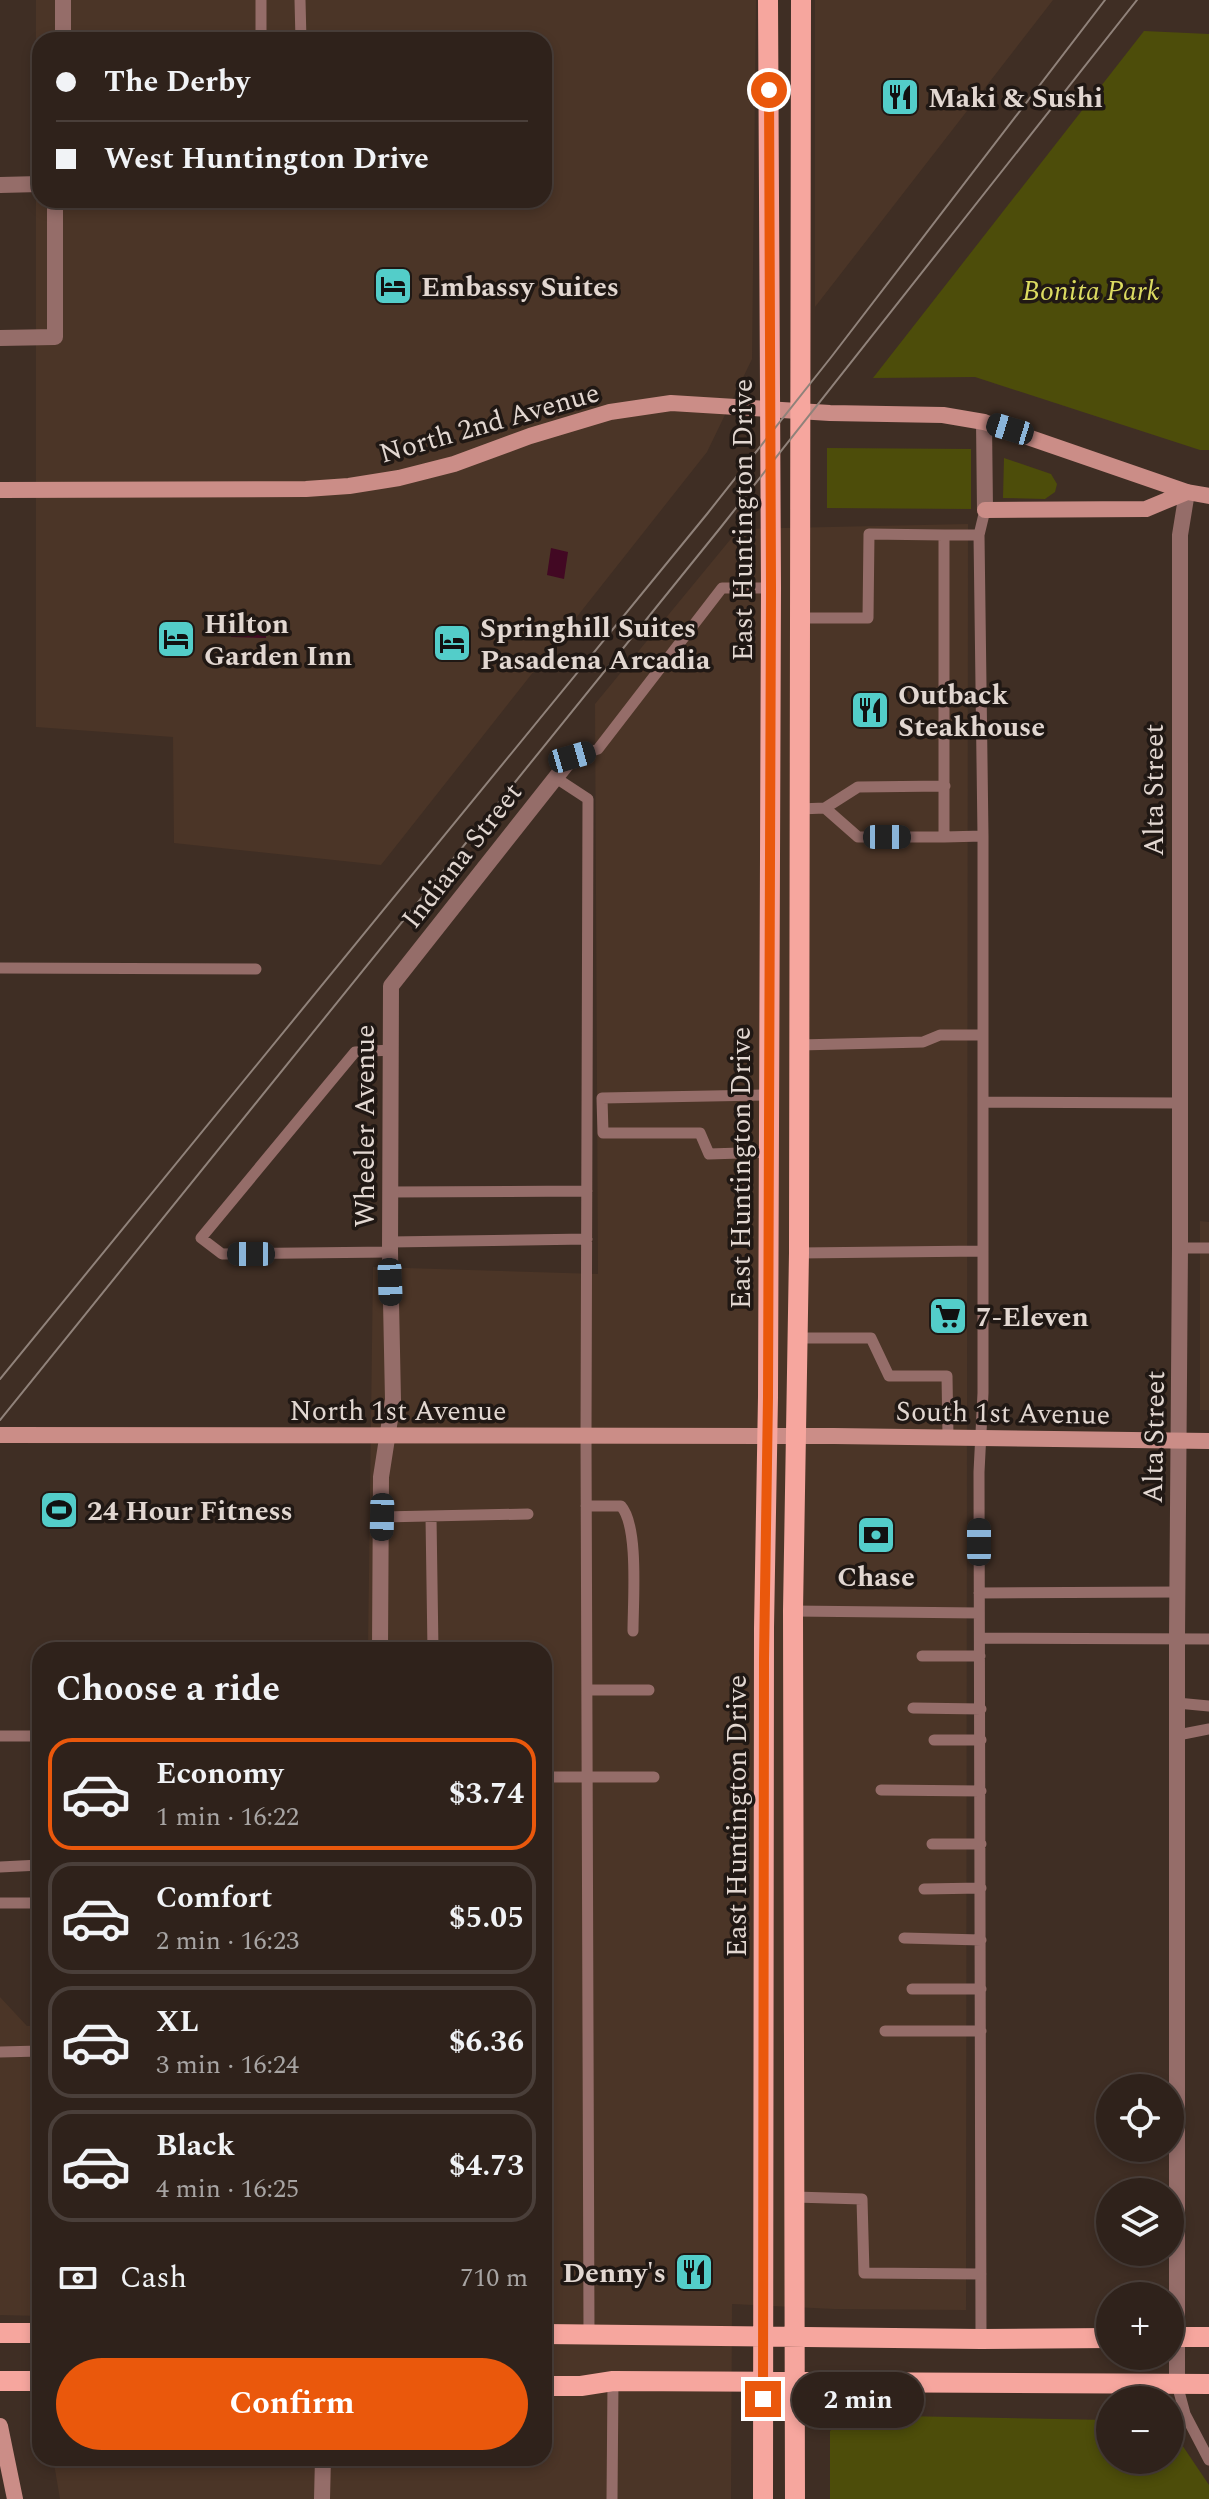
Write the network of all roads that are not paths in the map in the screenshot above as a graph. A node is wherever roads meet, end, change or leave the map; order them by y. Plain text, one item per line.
1 (63, 0) edge
2 (261, 0) edge
3 (300, 0) edge
4 (768, 0) edge
5 (801, 0) edge
6 (63, 32) edge
7 (261, 32) edge
8 (301, 32) edge
9 (32, 184) edge
10 (0, 185) edge
11 (55, 208) edge
12 (0, 338) edge
13 (769, 409) junction
14 (799, 412) junction
15 (984, 422) junction
16 (0, 490) edge
17 (1187, 492) junction
18 (1209, 496) edge
19 (985, 510) junction
20 (944, 535) junction
21 (979, 535) junction
22 (771, 588) junction
23 (800, 618) junction
24 (572, 757) joint
25 (556, 778) junction
26 (945, 786) junction
27 (825, 808) junction
28 (799, 809) junction
29 (983, 836) junction
30 (944, 837) junction
31 (0, 968) edge
32 (256, 969) dead end
33 (391, 986) joint
34 (983, 1035) junction
35 (799, 1045) junction
36 (391, 1050) junction
37 (768, 1095) junction
38 (983, 1102) junction
39 (1179, 1103) junction
40 (768, 1152) junction
41 (587, 1191) junction
42 (390, 1192) junction
43 (587, 1239) junction
44 (390, 1247) junction
45 (1180, 1248) junction
46 (1209, 1248) edge
47 (983, 1251) junction
48 (799, 1253) junction
49 (798, 1338) junction
50 (0, 1435) edge
51 (586, 1435) junction
52 (388, 1436) junction
53 (767, 1436) junction
54 (796, 1436) junction
55 (948, 1437) junction
56 (982, 1437) junction
57 (1179, 1441) junction
58 (1209, 1441) edge
59 (586, 1506) junction
60 (528, 1514) dead end
61 (382, 1517) junction
62 (431, 1517) junction
63 (1177, 1592) junction
64 (979, 1593) junction
65 (793, 1611) junction
66 (979, 1613) junction
67 (633, 1631) dead end
68 (980, 1638) junction
69 (1177, 1639) junction
70 (1209, 1639) edge
71 (380, 1642) edge
72 (433, 1642) edge
73 (922, 1656) dead end
74 (980, 1656) junction
75 (587, 1690) junction
76 (649, 1690) dead end
77 (1177, 1703) junction
78 (1209, 1706) edge
79 (913, 1708) dead end
80 (981, 1709) junction
81 (1209, 1729) edge
82 (1178, 1735) junction
83 (0, 1736) edge
84 (32, 1736) edge
85 (934, 1740) dead end
86 (981, 1740) junction
87 (552, 1777) edge
88 (587, 1777) junction
89 (654, 1777) dead end
90 (881, 1790) dead end
91 (981, 1791) junction
92 (932, 1844) dead end
93 (981, 1844) junction
94 (32, 1865) edge
95 (0, 1867) edge
96 (981, 1888) junction
97 (924, 1889) dead end
98 (0, 1903) edge
99 (32, 1903) edge
100 (904, 1938) dead end
101 (981, 1940) junction
102 (912, 1989) dead end
103 (981, 1989) junction
104 (885, 2031) dead end
105 (981, 2031) junction
106 (32, 2051) edge
107 (0, 2052) edge
108 (795, 2197) junction
109 (981, 2274) junction
110 (1174, 2282) edge
111 (0, 2333) edge
112 (32, 2333) edge
113 (552, 2334) edge
114 (589, 2334) junction
115 (763, 2336) junction
116 (795, 2337) junction
117 (1184, 2337) edge
118 (1209, 2337) edge
119 (1096, 2338) edge
120 (981, 2339) junction
121 (1176, 2370) edge
122 (0, 2381) edge
123 (32, 2381) edge
124 (613, 2381) junction
125 (764, 2381) junction
126 (795, 2382) junction
127 (1177, 2384) junction
128 (1209, 2384) edge
129 (552, 2386) edge
130 (0, 2426) edge
131 (1209, 2460) edge
132 (323, 2466) edge
133 (15, 2499) edge
134 (322, 2499) edge
135 (612, 2499) edge
136 (763, 2499) edge
137 (795, 2499) edge

1 - 6 street
2 - 7 lane
3 - 8 lane
4 - 13 main road, East Huntington Drive
5 - 14 main road, East Huntington Drive
9 - 10 street
11 - 12 street
13 - 14 street, North 2nd Avenue
13 - 16 street, North 2nd Avenue
13 - 22 main road, East Huntington Drive
14 - 15 street, North 2nd Avenue
14 - 23 main road, East Huntington Drive
15 - 17 street, North 2nd Avenue
15 - 19 street
17 - 18 street, North 2nd Avenue
17 - 19 street
17 - 39 street, Alta Street
19 - 21 lane
20 - 21 lane
20 - 23 lane
20 - 26 lane
21 - 29 lane
22 - 24 lane
22 - 37 main road, East Huntington Drive
23 - 28 main road, East Huntington Drive
24 - 25 street, Indiana Street
25 - 33 street, Indiana Street
25 - 41 lane
26 - 27 lane
26 - 30 lane
27 - 28 lane
27 - 30 lane
28 - 35 main road, East Huntington Drive
29 - 30 lane
29 - 34 lane
31 - 32 lane
33 - 36 street, Wheeler Avenue
34 - 35 lane
34 - 38 lane
35 - 48 main road, East Huntington Drive
36 - 42 street, Wheeler Avenue
36 - 44 lane
37 - 40 main road, East Huntington Drive
37 - 40 lane
38 - 39 lane
38 - 47 lane
39 - 45 street, Alta Street
40 - 53 main road, East Huntington Drive
41 - 42 lane
41 - 43 lane
42 - 44 street, Wheeler Avenue
43 - 44 lane
43 - 51 lane
44 - 52 street, Wheeler Avenue
45 - 46 lane
45 - 57 street, Alta Street
47 - 48 lane
47 - 56 lane
48 - 49 main road, East Huntington Drive
49 - 54 main road, East Huntington Drive
49 - 55 lane
50 - 52 street, North 1st Avenue
51 - 52 street, North 1st Avenue
51 - 53 street, North 1st Avenue
51 - 59 lane
52 - 61 street, Wheeler Avenue
53 - 54 street, North 1st Avenue
53 - 115 main road, East Huntington Drive
54 - 55 street, South 1st Avenue
54 - 65 main road, East Huntington Drive
55 - 56 street, South 1st Avenue
56 - 57 street, South 1st Avenue
56 - 64 lane
57 - 58 street, South 1st Avenue
57 - 63 street, Alta Street
59 - 67 lane
59 - 75 lane
60 - 62 lane
61 - 62 lane
61 - 71 street, Wheeler Avenue
62 - 72 lane
63 - 64 lane
63 - 69 street, Alta Street
64 - 66 lane
65 - 66 lane
65 - 108 main road, East Huntington Drive
66 - 68 lane
68 - 69 lane
68 - 74 lane
69 - 70 lane
69 - 77 street, Alta Street
73 - 74 lane
74 - 80 lane
75 - 76 lane
75 - 88 lane
77 - 78 lane
77 - 82 street, Alta Street
79 - 80 lane
80 - 86 lane
81 - 82 lane
82 - 110 street, Alta Street
83 - 84 lane
85 - 86 lane
86 - 91 lane
87 - 88 lane
88 - 89 lane
88 - 114 lane
90 - 91 lane
91 - 93 lane
92 - 93 lane
93 - 96 lane
94 - 95 lane
96 - 97 lane
96 - 101 lane
98 - 99 lane
100 - 101 lane
101 - 103 lane
102 - 103 lane
103 - 105 lane
104 - 105 lane
105 - 109 lane
106 - 107 lane
108 - 109 lane
108 - 116 main road, East Huntington Drive
109 - 120 lane
111 - 112 main road
113 - 114 main road
114 - 115 main road
115 - 116 main road
115 - 125 main road, East Huntington Drive
116 - 120 main road
116 - 126 main road, East Huntington Drive
117 - 118 main road
119 - 120 main road
121 - 127 street, Alta Street
122 - 123 main road
124 - 125 main road
124 - 129 main road
124 - 135 lane
125 - 126 main road
125 - 136 main road, East Huntington Drive
126 - 127 main road
126 - 137 main road, East Huntington Drive
127 - 128 main road
127 - 131 lane
130 - 133 street
132 - 134 street

